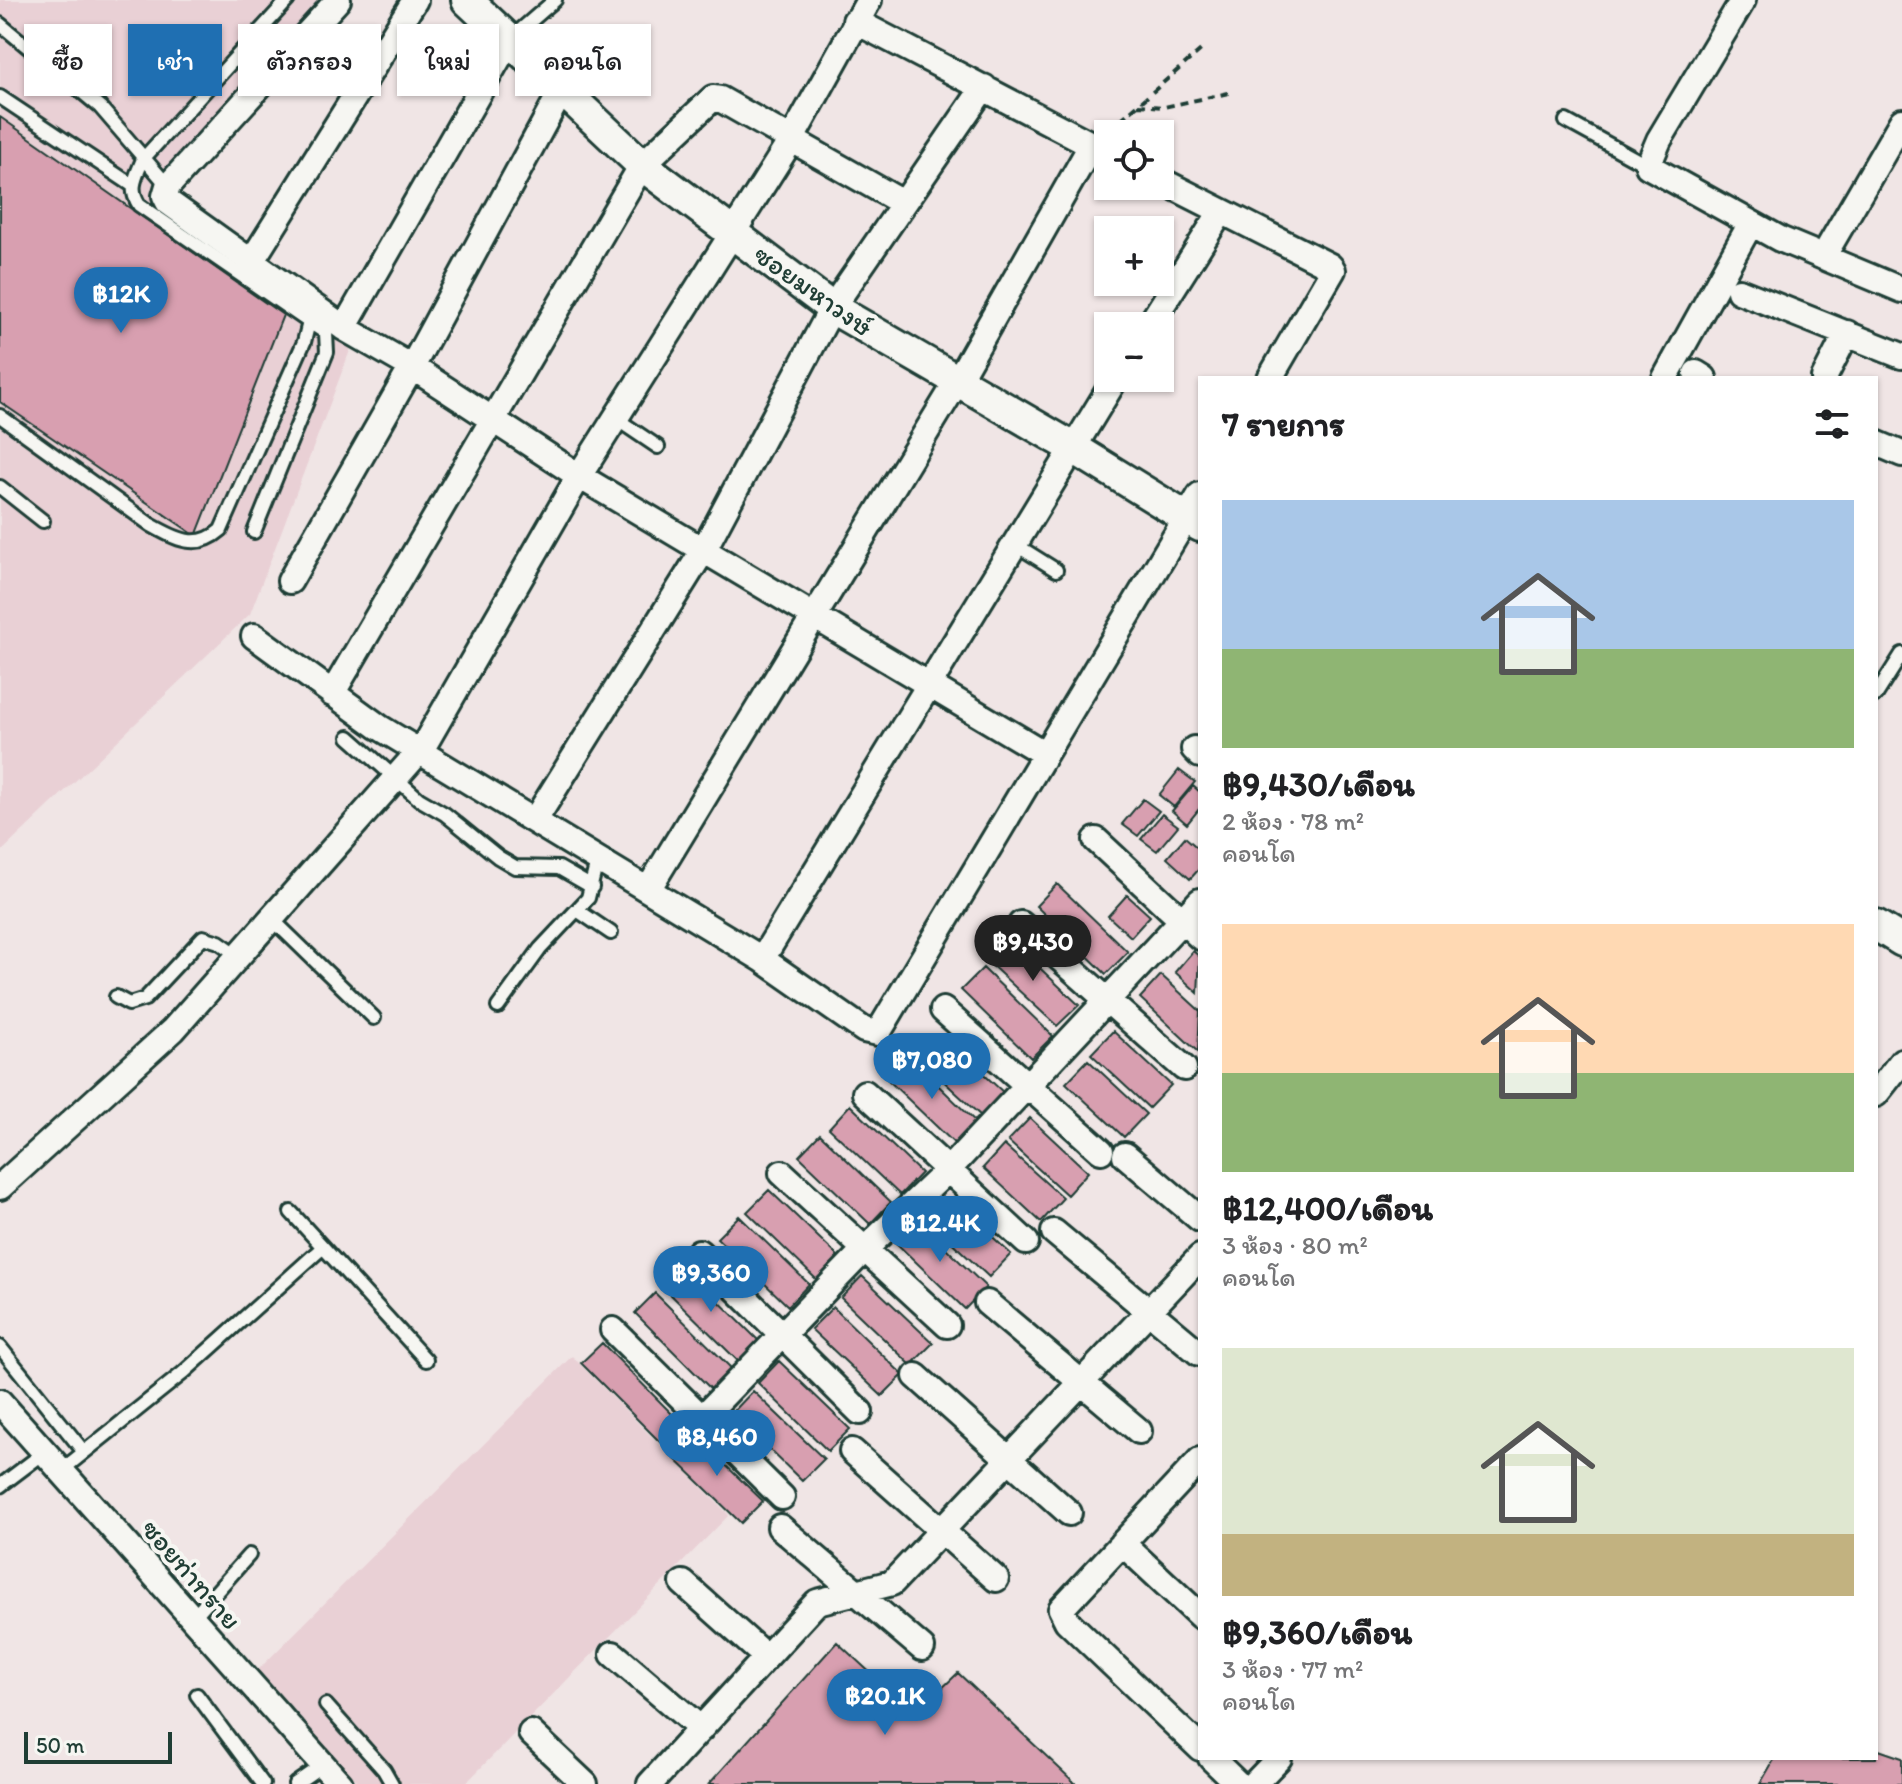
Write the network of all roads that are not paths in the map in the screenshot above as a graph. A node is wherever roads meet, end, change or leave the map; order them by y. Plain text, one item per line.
1 (288, 0) edge
2 (338, 0) edge
3 (415, 0) edge
4 (467, 0) edge
5 (555, 0) edge
6 (869, 0) edge
7 (1743, 0) edge
8 (855, 21) junction
9 (0, 24) edge
10 (509, 40) junction
11 (515, 46) edge
12 (984, 87) junction
13 (559, 96) edge
14 (568, 96) edge
15 (0, 97) edge
16 (1566, 121) dead end
17 (1902, 121) edge
18 (790, 142) junction
19 (1094, 145) edge
20 (1094, 158) edge
21 (143, 159) junction
22 (642, 165) junction
23 (1648, 166) junction
24 (132, 185) junction
25 (168, 186) junction
26 (1174, 187) edge
27 (903, 203) junction
28 (1221, 212) junction
29 (1751, 223) junction
30 (732, 232) junction
31 (1823, 257) junction
32 (253, 259) junction
33 (1902, 290) edge
34 (1739, 291) dead end
35 (832, 308) junction
36 (1158, 312) edge
37 (309, 322) junction
38 (344, 328) junction
39 (1847, 333) junction
40 (1902, 356) edge
41 (412, 367) junction
42 (1271, 376) edge
43 (1666, 376) edge
44 (1825, 376) edge
45 (958, 380) junction
46 (1107, 392) edge
47 (0, 416) edge
48 (492, 418) junction
49 (615, 418) junction
50 (1878, 444) edge
51 (658, 447) dead end
52 (1072, 447) junction
53 (1902, 454) edge
54 (579, 476) junction
55 (0, 487) edge
56 (1196, 513) edge
57 (43, 521) dead end
58 (254, 532) dead end
59 (1013, 543) junction
60 (704, 549) junction
61 (1056, 570) dead end
62 (290, 581) dead end
63 (816, 618) junction
64 (254, 636) dead end
65 (1902, 654) edge
66 (929, 685) junction
67 (334, 691) junction
68 (1878, 692) edge
69 (349, 737) dead end
70 (422, 750) junction
71 (1045, 754) junction
72 (396, 780) junction
73 (535, 820) junction
74 (1096, 840) dead end
75 (598, 857) junction
76 (592, 887) junction
77 (649, 888) junction
78 (1198, 903) edge
79 (577, 910) junction
80 (272, 919) junction
81 (1180, 919) junction
82 (1021, 924) dead end
83 (1878, 926) edge
84 (611, 933) dead end
85 (1198, 935) edge
86 (1902, 941) edge
87 (239, 956) junction
88 (762, 959) junction
89 (116, 997) dead end
90 (1108, 1000) junction
91 (498, 1007) dead end
92 (943, 1010) dead end
93 (374, 1018) dead end
94 (1902, 1061) edge
95 (1184, 1068) dead end
96 (1028, 1086) junction
97 (1878, 1091) edge
98 (865, 1093) dead end
99 (1101, 1151) dead end
100 (1125, 1155) dead end
101 (949, 1169) junction
102 (782, 1173) dead end
103 (0, 1187) edge
104 (291, 1212) dead end
105 (1198, 1217) edge
106 (1054, 1232) dead end
107 (1026, 1242) dead end
108 (322, 1248) junction
109 (864, 1250) junction
110 (699, 1252) dead end
111 (1198, 1259) edge
112 (987, 1303) dead end
113 (1149, 1311) junction
114 (947, 1325) dead end
115 (613, 1330) dead end
116 (782, 1336) junction
117 (0, 1347) edge
118 (1198, 1352) edge
119 (426, 1360) dead end
120 (916, 1376) dead end
121 (1082, 1382) junction
122 (0, 1402) edge
123 (860, 1412) dead end
124 (701, 1419) junction
125 (1139, 1431) dead end
126 (852, 1451) dead end
127 (45, 1452) junction
128 (84, 1452) junction
129 (1009, 1459) junction
130 (62, 1470) junction
131 (1195, 1477) edge
132 (0, 1486) edge
133 (782, 1497) dead end
134 (1069, 1513) dead end
135 (780, 1527) dead end
136 (941, 1531) junction
137 (1122, 1543) junction
138 (249, 1555) dead end
139 (996, 1579) dead end
140 (683, 1583) dead end
141 (856, 1592) junction
142 (1198, 1614) edge
143 (191, 1620) junction
144 (922, 1648) dead end
145 (613, 1654) dead end
146 (766, 1657) junction
147 (197, 1695) dead end
148 (326, 1705) dead end
149 (701, 1729) junction
150 (531, 1733) dead end
151 (1198, 1746) edge
152 (1213, 1760) edge
153 (1277, 1760) edge
154 (321, 1766) junction
155 (263, 1784) edge
156 (295, 1784) edge
157 (340, 1784) edge
158 (392, 1784) edge
159 (585, 1784) edge
160 (650, 1784) edge
161 (1238, 1784) edge
162 (1254, 1784) edge

1 - 21 lane
2 - 25 street
3 - 32 street
4 - 10 street, ซอยมหาวงษ์
5 - 10 lane
6 - 8 street
7 - 23 street
8 - 12 street
8 - 18 street
9 - 21 lane
10 - 11 street, ซอยมหาวงษ์
10 - 38 street
12 - 19 street
12 - 27 street
13 - 41 street
14 - 22 street, ซอยมหาวงษ์
15 - 24 lane
16 - 23 lane
17 - 31 street
18 - 22 street
18 - 27 street
18 - 30 street
20 - 45 street
21 - 24 lane
21 - 25 lane
22 - 30 street, ซอยมหาวงษ์
22 - 48 street
23 - 29 street
24 - 37 lane
25 - 32 street
26 - 28 street
27 - 35 street
28 - 36 street
28 - 42 street
29 - 31 street
29 - 43 street
30 - 35 street, ซอยมหาวงษ์
30 - 49 street
31 - 33 street
32 - 38 street
34 - 39 street
35 - 45 street, ซอยมหาวงษ์
35 - 60 street
37 - 47 lane
37 - 58 lane
38 - 41 street
39 - 40 street
39 - 44 street
41 - 48 street
41 - 62 street
45 - 52 street, ซอยมหาวงษ์
45 - 63 street
46 - 52 street
48 - 54 street
48 - 67 street
49 - 51 lane
49 - 54 street
50 - 53 street
52 - 56 street, ซอยมหาวงษ์
52 - 59 street
54 - 60 street
54 - 70 street
55 - 57 lane
56 - 71 street
59 - 61 lane
59 - 66 street
60 - 63 street
60 - 73 street
63 - 66 street
63 - 77 street
64 - 67 street
65 - 68 lane
66 - 71 street
66 - 88 street
67 - 70 street
69 - 72 lane
70 - 72 street
70 - 73 street
71 - 88 street
72 - 76 lane
72 - 80 street
73 - 75 street
74 - 81 street
75 - 76 lane
75 - 77 street
76 - 79 lane
77 - 88 street
78 - 81 street
79 - 84 lane
79 - 91 lane
80 - 87 street
80 - 93 lane
81 - 85 street
81 - 90 street
82 - 90 street
83 - 86 street
87 - 89 lane
87 - 103 street
90 - 95 street
90 - 96 street
92 - 96 street
94 - 97 street
96 - 99 street
96 - 101 street
98 - 101 street
100 - 105 street
101 - 107 street
101 - 109 street
102 - 109 street
104 - 108 lane
106 - 113 street
108 - 119 lane
108 - 128 lane
109 - 114 street
109 - 116 street
110 - 116 street
111 - 113 street
112 - 121 street
113 - 118 street
113 - 121 street
115 - 124 street
116 - 123 street
116 - 124 street
117 - 128 lane
120 - 129 street
121 - 125 street
121 - 129 street
122 - 127 street, ซอยท่าทราย
124 - 133 street
126 - 136 street
127 - 130 street, ซอยท่าทราย
127 - 132 lane
128 - 130 lane
129 - 134 street
129 - 136 street
130 - 143 street, ซอยท่าทราย
131 - 137 street
135 - 141 street
136 - 139 street
136 - 141 street
137 - 142 street
137 - 151 street
138 - 143 lane
140 - 146 street
141 - 144 street
141 - 146 street
143 - 154 street, ซอยท่าทราย
145 - 149 street
146 - 149 street
147 - 155 lane
148 - 158 lane
149 - 160 street
150 - 159 street
152 - 161 street
153 - 162 street
154 - 156 lane
154 - 157 street, ซอยท่าทราย

